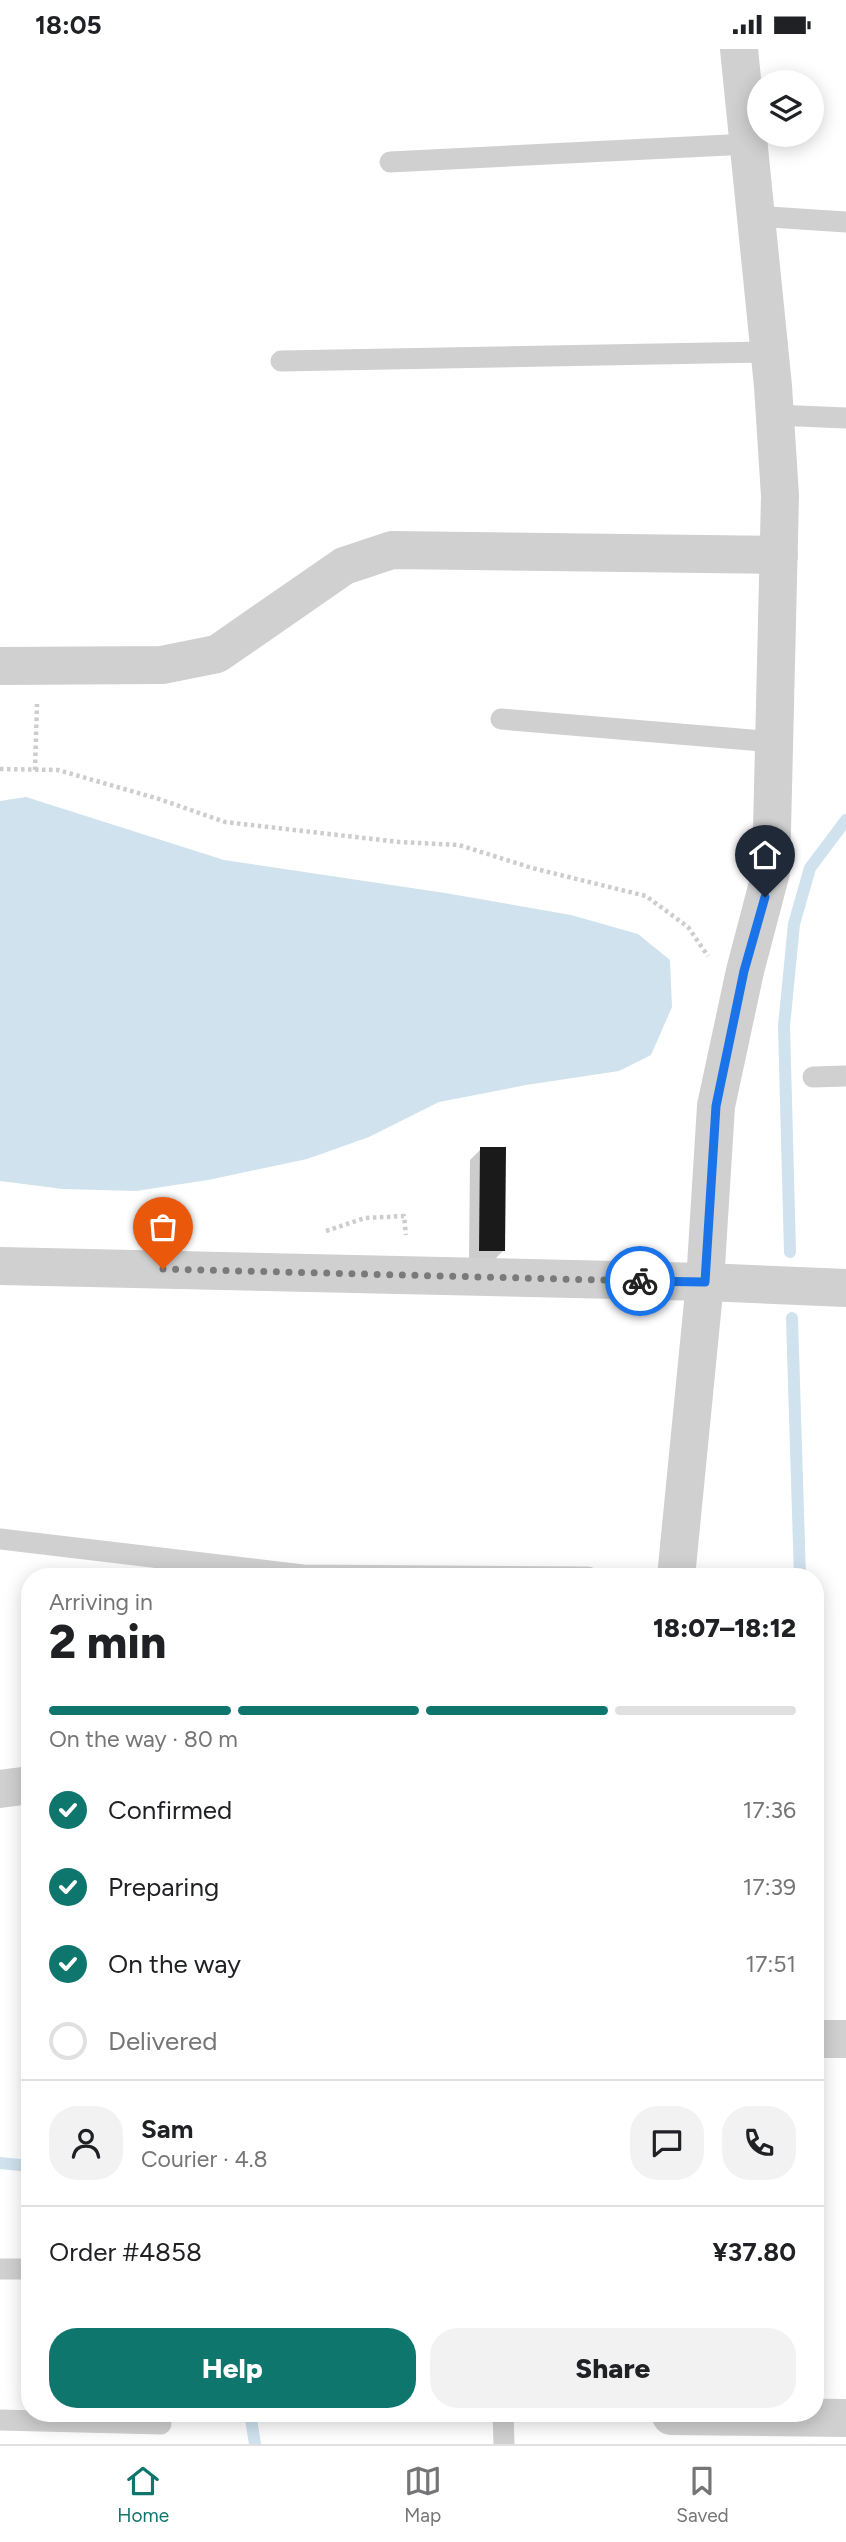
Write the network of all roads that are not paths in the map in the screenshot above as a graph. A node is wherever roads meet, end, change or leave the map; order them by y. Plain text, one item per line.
1 (739, 49) edge
2 (747, 133) edge
3 (747, 143) edge
4 (748, 147) edge
5 (390, 162) dead end
6 (755, 216) junction
7 (846, 222) edge
8 (769, 352) junction
9 (281, 361) dead end
10 (775, 415) junction
11 (846, 418) edge
12 (779, 555) junction
13 (0, 666) edge
14 (501, 719) dead end
15 (774, 742) junction
16 (846, 1076) edge
17 (813, 1077) dead end
18 (0, 1266) edge
19 (705, 1282) junction
20 (846, 1288) edge
21 (0, 1539) edge
22 (244, 1568) edge
23 (677, 1568) edge
24 (21, 1786) edge
25 (0, 1789) edge
26 (824, 2039) edge
27 (846, 2039) edge
28 (0, 2269) edge
29 (21, 2269) edge
30 (846, 2419) edge
31 (0, 2420) edge
32 (824, 2420) edge
33 (21, 2421) edge
34 (80, 2422) edge
35 (503, 2422) edge
36 (759, 2422) edge
37 (161, 2424) dead end
38 (672, 2425) edge
39 (504, 2444) edge

1 - 2 street
3 - 5 lane
4 - 6 street
6 - 7 lane
6 - 8 street
8 - 9 lane
8 - 10 street
10 - 11 lane
10 - 12 street
12 - 13 street
12 - 15 street
14 - 15 lane
15 - 19 street
16 - 17 lane
18 - 19 street
19 - 20 street
19 - 23 street
21 - 22 lane
24 - 25 street
26 - 27 street
28 - 29 lane
30 - 32 street
31 - 33 lane
34 - 37 lane
35 - 39 lane
36 - 38 street

